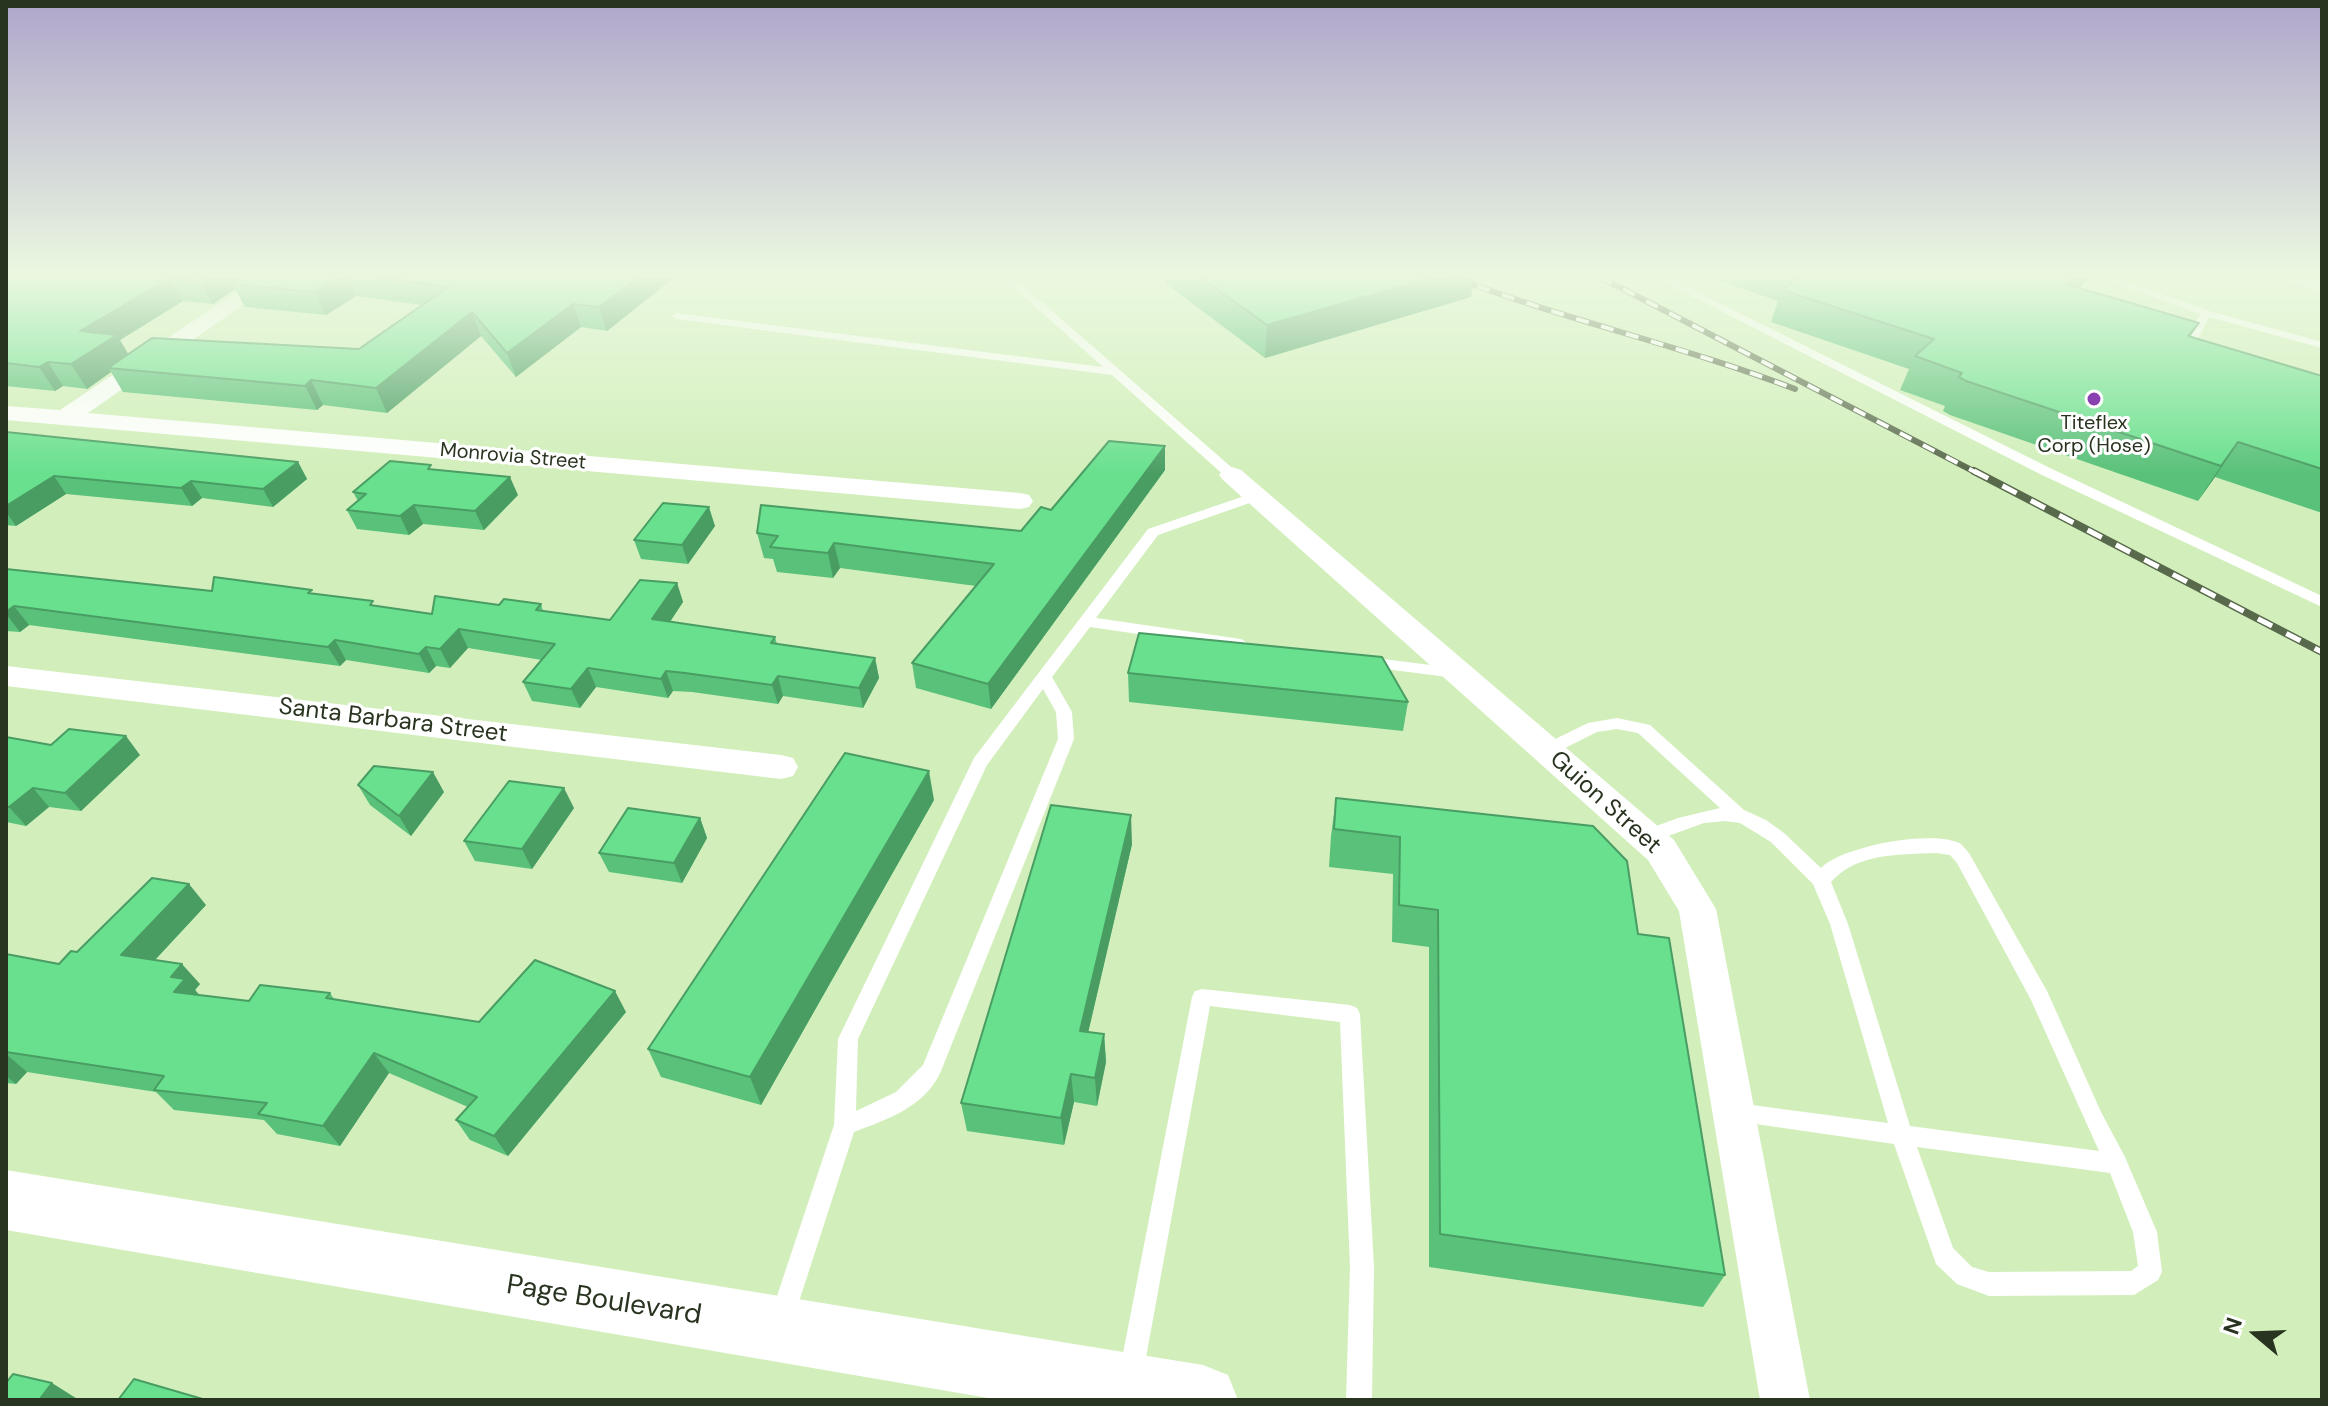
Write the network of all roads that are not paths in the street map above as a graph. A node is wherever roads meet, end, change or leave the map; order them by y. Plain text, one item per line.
1 (176, 343) edge
2 (884, 343) edge
3 (1081, 343) edge
4 (1790, 343) edge
5 (2191, 343) edge
6 (2220, 352) edge
7 (1114, 372) junction
8 (6, 413) edge
9 (63, 419) junction
10 (1232, 475) joint
11 (1256, 496) junction
12 (1020, 501) dead end
13 (2322, 602) edge
14 (1084, 621) junction
15 (1251, 646) edge
16 (1356, 660) edge
17 (1459, 674) junction
18 (1043, 675) junction
19 (6, 676) edge
20 (1547, 750) junction
21 (781, 767) dead end
22 (1737, 814) junction
23 (1646, 837) junction
24 (1821, 880) junction
25 (1736, 1113) junction
26 (845, 1125) junction
27 (1904, 1135) junction
28 (2117, 1164) junction
29 (6, 1200) edge
30 (778, 1330) junction
31 (1129, 1388) junction
32 (1203, 1400) edge
33 (1359, 1400) edge
34 (1785, 1400) edge

1 - 9 street
2 - 7 lane
3 - 7 lane
4 - 13 lane
5 - 6 lane
7 - 10 lane
8 - 9 street, Monrovia Street
9 - 12 street, Monrovia Street
10 - 11 street, Guion Street
11 - 14 lane
11 - 17 street, Guion Street
14 - 15 lane
14 - 18 lane
16 - 17 lane
17 - 20 street, Guion Street
18 - 26 lane
18 - 26 lane
19 - 21 street, Santa Barbara Street
20 - 22 lane
20 - 23 street, Guion Street
22 - 23 lane
22 - 24 lane
23 - 25 street, Guion Street
24 - 27 lane
24 - 28 lane
25 - 27 lane
25 - 34 street, Guion Street
26 - 30 lane
27 - 28 lane
27 - 28 lane
29 - 30 main road, Page Boulevard
30 - 31 main road, Page Boulevard
31 - 32 main road, Page Boulevard
31 - 33 lane

